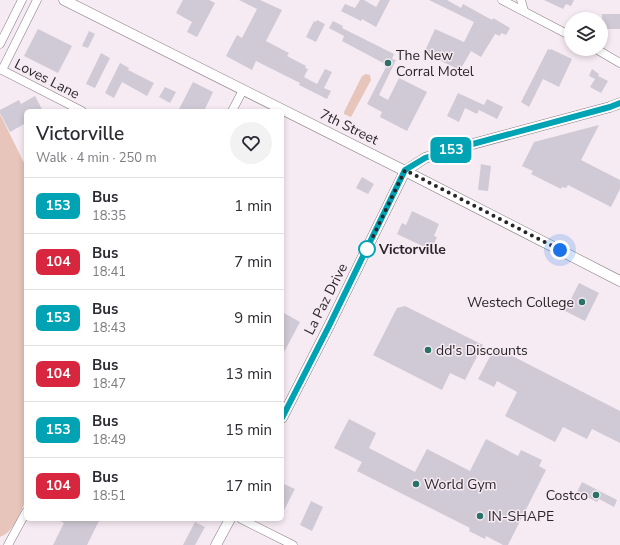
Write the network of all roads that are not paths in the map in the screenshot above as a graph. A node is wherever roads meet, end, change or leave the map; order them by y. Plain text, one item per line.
1 (22, 0) edge
2 (37, 0) edge
3 (64, 0) edge
4 (502, 0) edge
5 (521, 0) edge
6 (524, 11) junction
7 (564, 32) edge
8 (0, 44) edge
9 (608, 56) edge
10 (620, 63) edge
11 (1, 70) edge
12 (243, 90) junction
13 (617, 105) edge
14 (78, 109) edge
15 (233, 109) edge
16 (281, 109) edge
17 (284, 110) edge
18 (405, 170) junction
19 (620, 281) edge
20 (284, 414) edge
21 (24, 516) edge
22 (229, 521) edge
23 (245, 521) edge
24 (8, 545) edge
25 (216, 545) edge
26 (293, 545) edge

1 - 8 street
2 - 11 street
3 - 12 main road, 7th Street
4 - 6 street
5 - 6 street
6 - 7 street
9 - 10 street
11 - 14 street, Loves Lane
12 - 15 street
12 - 16 main road, 7th Street
13 - 18 main road
17 - 18 main road, 7th Street
18 - 19 main road, 7th Street
18 - 20 main road, La Paz Drive
21 - 24 street
22 - 25 main road
23 - 26 street

